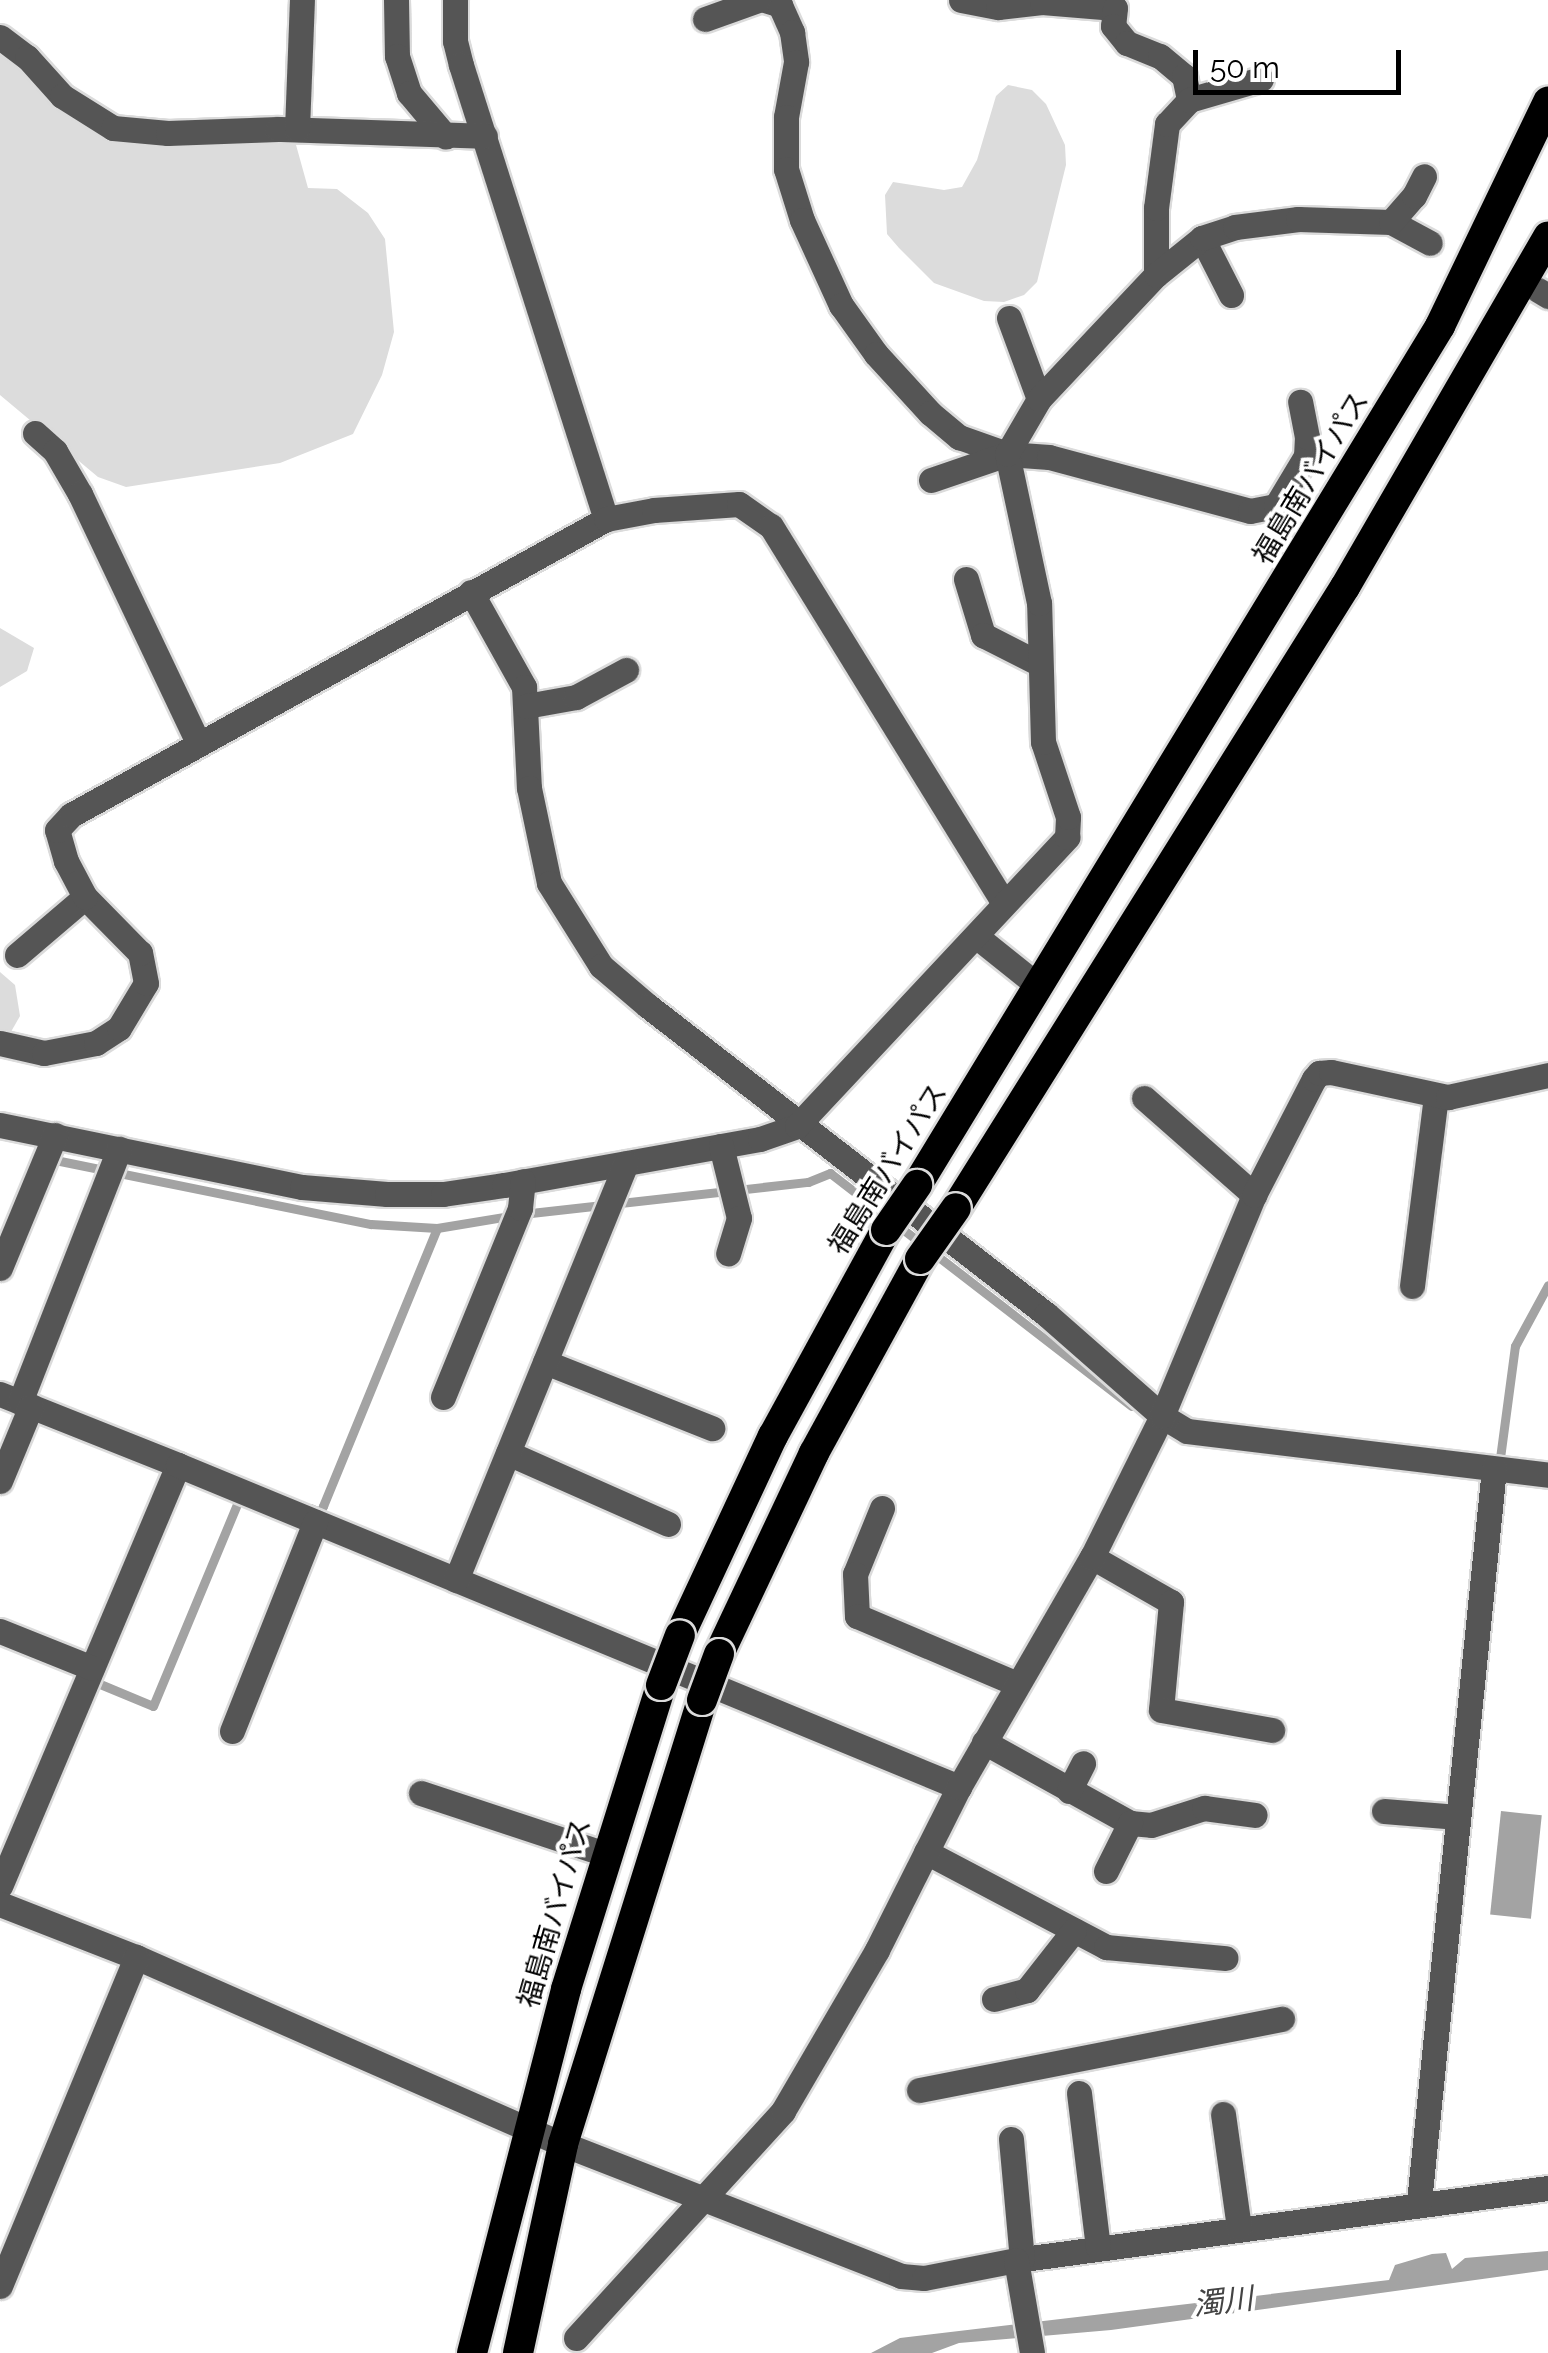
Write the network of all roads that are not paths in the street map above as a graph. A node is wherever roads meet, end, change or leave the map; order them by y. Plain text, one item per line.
1 (302, 0) edge
2 (396, 0) edge
3 (762, 0) edge
4 (962, 0) edge
5 (459, 3) edge
6 (1115, 4) edge
7 (705, 18) dead end
8 (0, 37) edge
9 (1261, 79) dead end
10 (1189, 100) junction
11 (1548, 102) edge
12 (297, 129) junction
13 (486, 136) junction
14 (446, 137) junction
15 (1424, 176) dead end
16 (1390, 222) junction
17 (1548, 237) edge
18 (1202, 238) junction
19 (1430, 243) dead end
20 (1156, 275) junction
21 (1231, 295) dead end
22 (1009, 318) dead end
23 (1039, 399) junction
24 (1300, 402) dead end
25 (35, 433) dead end
26 (1007, 454) junction
27 (930, 480) dead end
28 (606, 519) junction
29 (966, 579) dead end
30 (471, 592) junction
31 (1038, 663) junction
32 (626, 670) dead end
33 (526, 706) junction
34 (198, 743) junction
35 (86, 896) junction
36 (1003, 901) junction
37 (976, 936) junction
38 (18, 955) dead end
39 (1036, 984) junction
40 (0, 1043) edge
41 (1548, 1075) edge
42 (1436, 1096) junction
43 (1144, 1098) dead end
44 (0, 1124) edge
45 (797, 1126) junction
46 (56, 1135) junction
47 (721, 1146) junction
48 (119, 1148) junction
49 (626, 1163) junction
50 (523, 1181) junction
51 (1254, 1195) junction
52 (728, 1252) dead end
53 (0, 1268) edge
54 (1412, 1286) dead end
55 (545, 1362) junction
56 (443, 1397) dead end
57 (17, 1401) edge
58 (1162, 1416) junction
59 (712, 1428) dead end
60 (508, 1453) junction
61 (178, 1466) junction
62 (1494, 1469) junction
63 (1548, 1476) edge
64 (0, 1481) edge
65 (882, 1508) dead end
66 (315, 1522) junction
67 (668, 1524) dead end
68 (1092, 1557) junction
69 (456, 1580) junction
70 (0, 1631) edge
71 (92, 1668) junction
72 (1017, 1684) junction
73 (232, 1730) dead end
74 (1272, 1730) dead end
75 (984, 1742) junction
76 (1084, 1762) dead end
77 (958, 1787) junction
78 (1070, 1790) junction
79 (421, 1793) dead end
80 (1384, 1811) dead end
81 (1255, 1816) dead end
82 (1458, 1817) junction
83 (1130, 1822) junction
84 (926, 1852) junction
85 (605, 1854) junction
86 (1106, 1871) dead end
87 (0, 1886) edge
88 (0, 1904) edge
89 (1074, 1930) junction
90 (136, 1957) junction
91 (1226, 1958) dead end
92 (994, 1999) dead end
93 (1282, 2019) dead end
94 (919, 2090) dead end
95 (1078, 2093) dead end
96 (1223, 2114) dead end
97 (528, 2127) junction
98 (1011, 2138) dead end
99 (564, 2144) junction
100 (1548, 2188) edge
101 (705, 2200) junction
102 (1418, 2202) junction
103 (1239, 2228) junction
104 (1098, 2248) junction
105 (1020, 2267) junction
106 (0, 2286) edge
107 (576, 2338) dead end
108 (472, 2353) edge
109 (518, 2353) edge
110 (1032, 2353) edge

1 - 12 street
2 - 14 street
3 - 7 street
3 - 26 street
4 - 6 street
5 - 13 street
6 - 10 street
8 - 12 street
9 - 10 street
10 - 20 street
11 - 39 highway, 福島南バイパス
12 - 14 street
13 - 14 street
13 - 28 street
15 - 16 street
16 - 18 street
16 - 19 street
17 - 99 highway, bridge
18 - 20 street
18 - 21 street
20 - 23 street
22 - 23 street
23 - 26 street
24 - 26 street
25 - 34 street
26 - 27 street
26 - 31 street
28 - 30 street
28 - 36 street
29 - 31 street
30 - 33 street
30 - 34 street
31 - 36 street
32 - 33 street
33 - 45 street
34 - 35 street
35 - 38 street
35 - 40 street
36 - 37 street
37 - 39 street
37 - 45 street
39 - 85 highway, 福島南バイパス, bridge
41 - 42 street
42 - 51 street
42 - 54 street
43 - 51 street
44 - 46 street
45 - 47 street
45 - 58 street
46 - 48 street
46 - 53 street
47 - 49 street
47 - 52 street
48 - 50 street
48 - 57 street
49 - 50 street
49 - 55 street
50 - 56 street
51 - 58 street
55 - 59 street
55 - 60 street
57 - 61 street
57 - 64 street
58 - 62 street
58 - 68 street
60 - 67 street
60 - 69 street
61 - 66 street
61 - 71 street
62 - 63 street
62 - 82 street
65 - 72 street
66 - 69 street
66 - 73 street
68 - 72 street
68 - 74 street
69 - 77 street
70 - 71 street
71 - 87 street
72 - 75 street
75 - 77 street
75 - 78 street
76 - 78 street
77 - 84 street
78 - 83 street
79 - 85 street
80 - 82 street
81 - 83 street
82 - 102 street
83 - 86 street
84 - 89 street
84 - 101 street
85 - 97 highway, 福島南バイパス
88 - 90 street
89 - 91 street
89 - 92 street
90 - 97 street
90 - 106 street
93 - 94 street
95 - 104 street
96 - 103 street
97 - 99 street
97 - 108 highway, 福島南バイパス
98 - 105 street
99 - 101 street
99 - 109 highway
100 - 102 street
101 - 105 street
101 - 107 street
102 - 103 street
103 - 104 street
104 - 105 street
105 - 110 street

